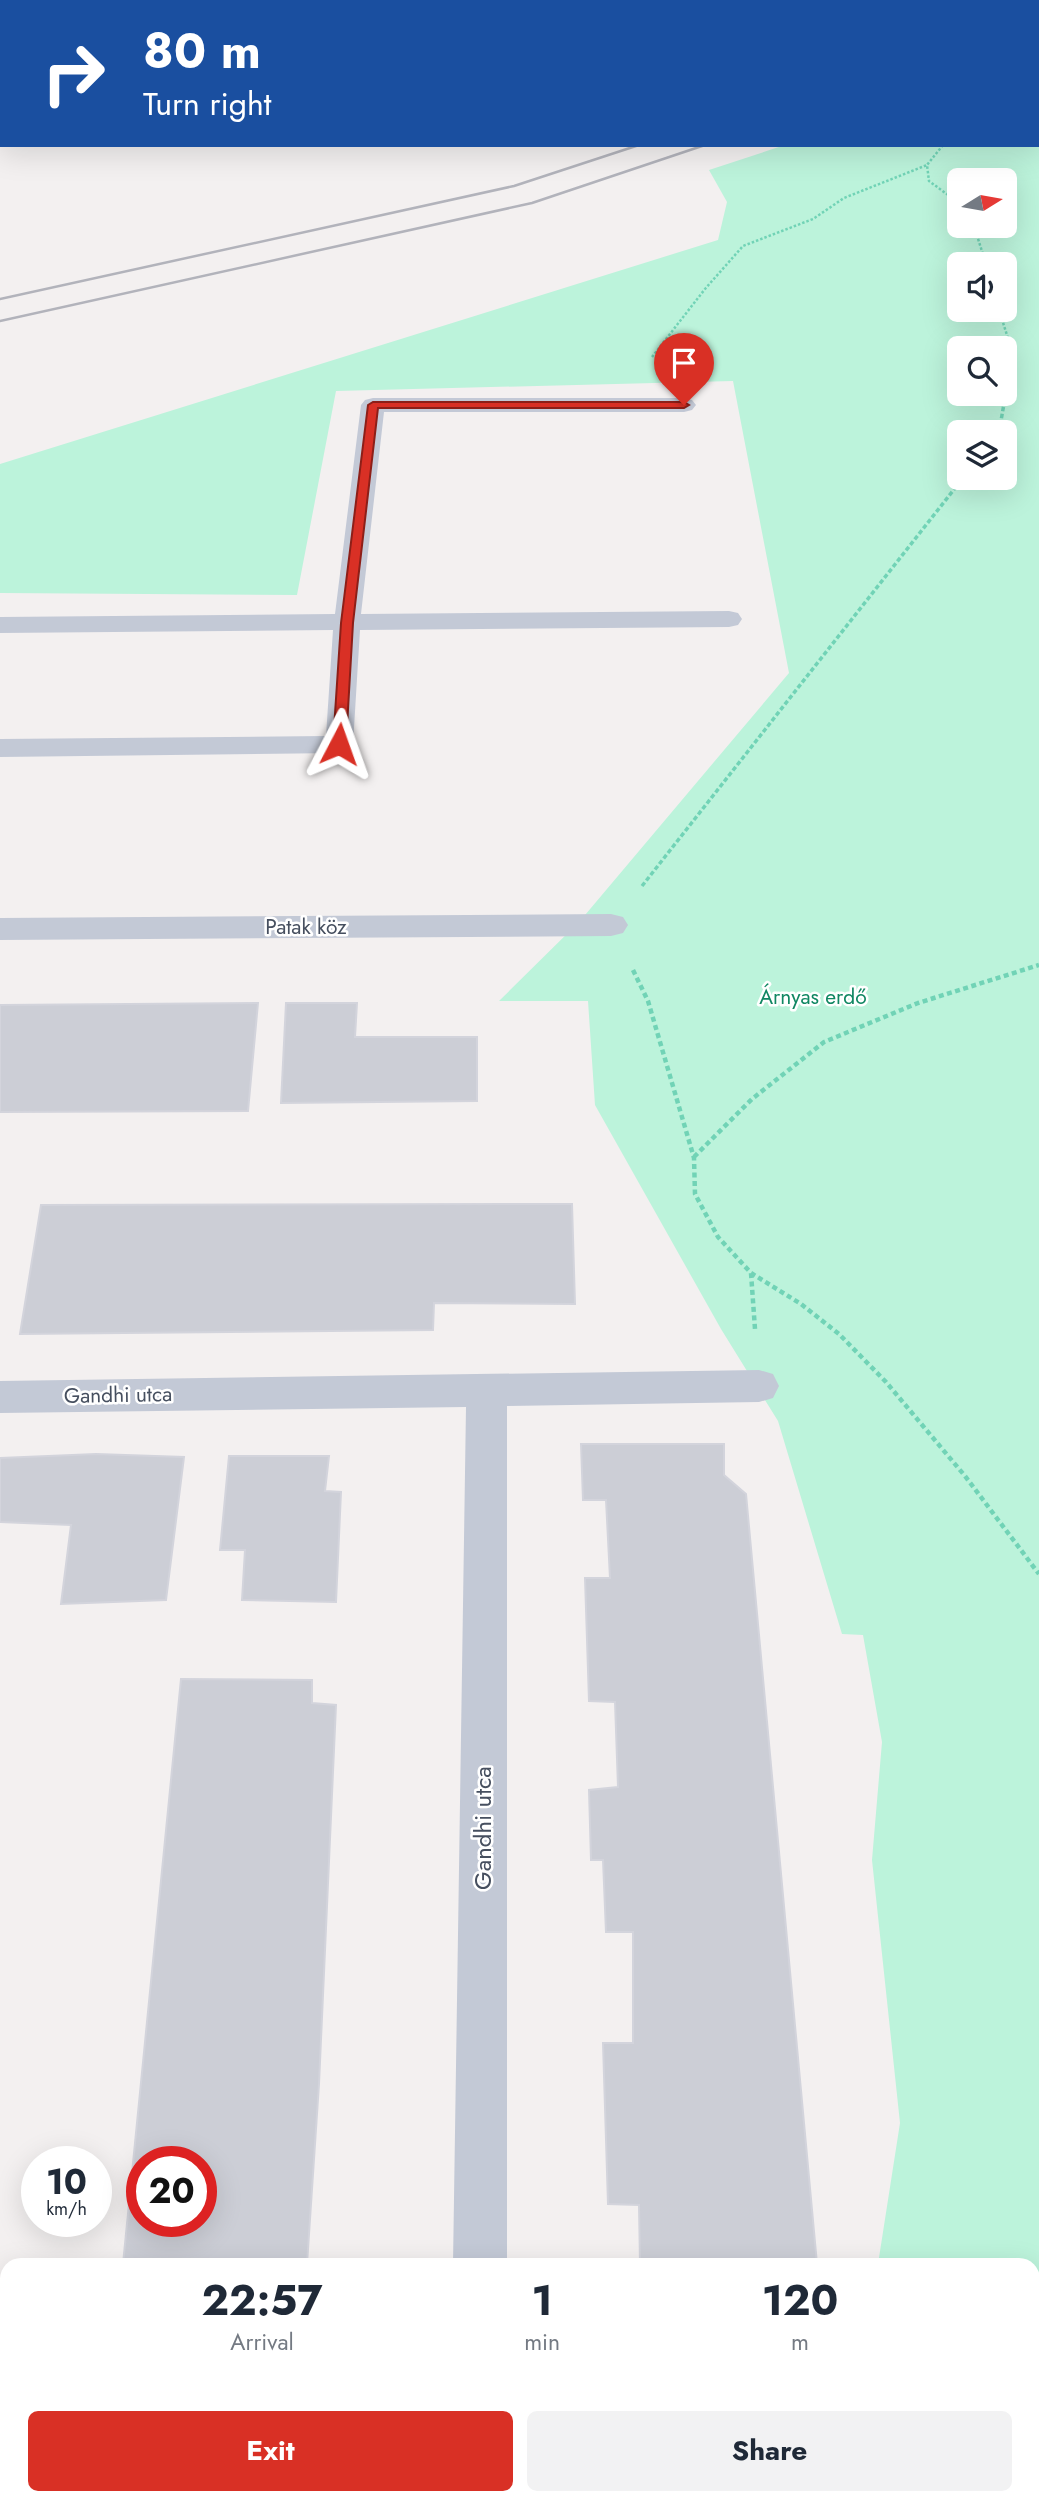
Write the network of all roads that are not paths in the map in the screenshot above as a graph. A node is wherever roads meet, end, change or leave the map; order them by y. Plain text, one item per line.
1 (684, 405) dead end
2 (729, 619) dead end
3 (347, 623) junction
4 (0, 625) edge
5 (0, 748) edge
6 (611, 925) road end
7 (0, 929) edge
8 (760, 1386) dead end
9 (487, 1391) junction
10 (0, 1397) edge
11 (480, 2258) edge

1 - 3 lane
2 - 3 lane
3 - 4 lane
3 - 5 lane
6 - 7 street, Patak köz
8 - 9 street, Gandhi utca
9 - 10 street, Gandhi utca
9 - 11 street, Gandhi utca

